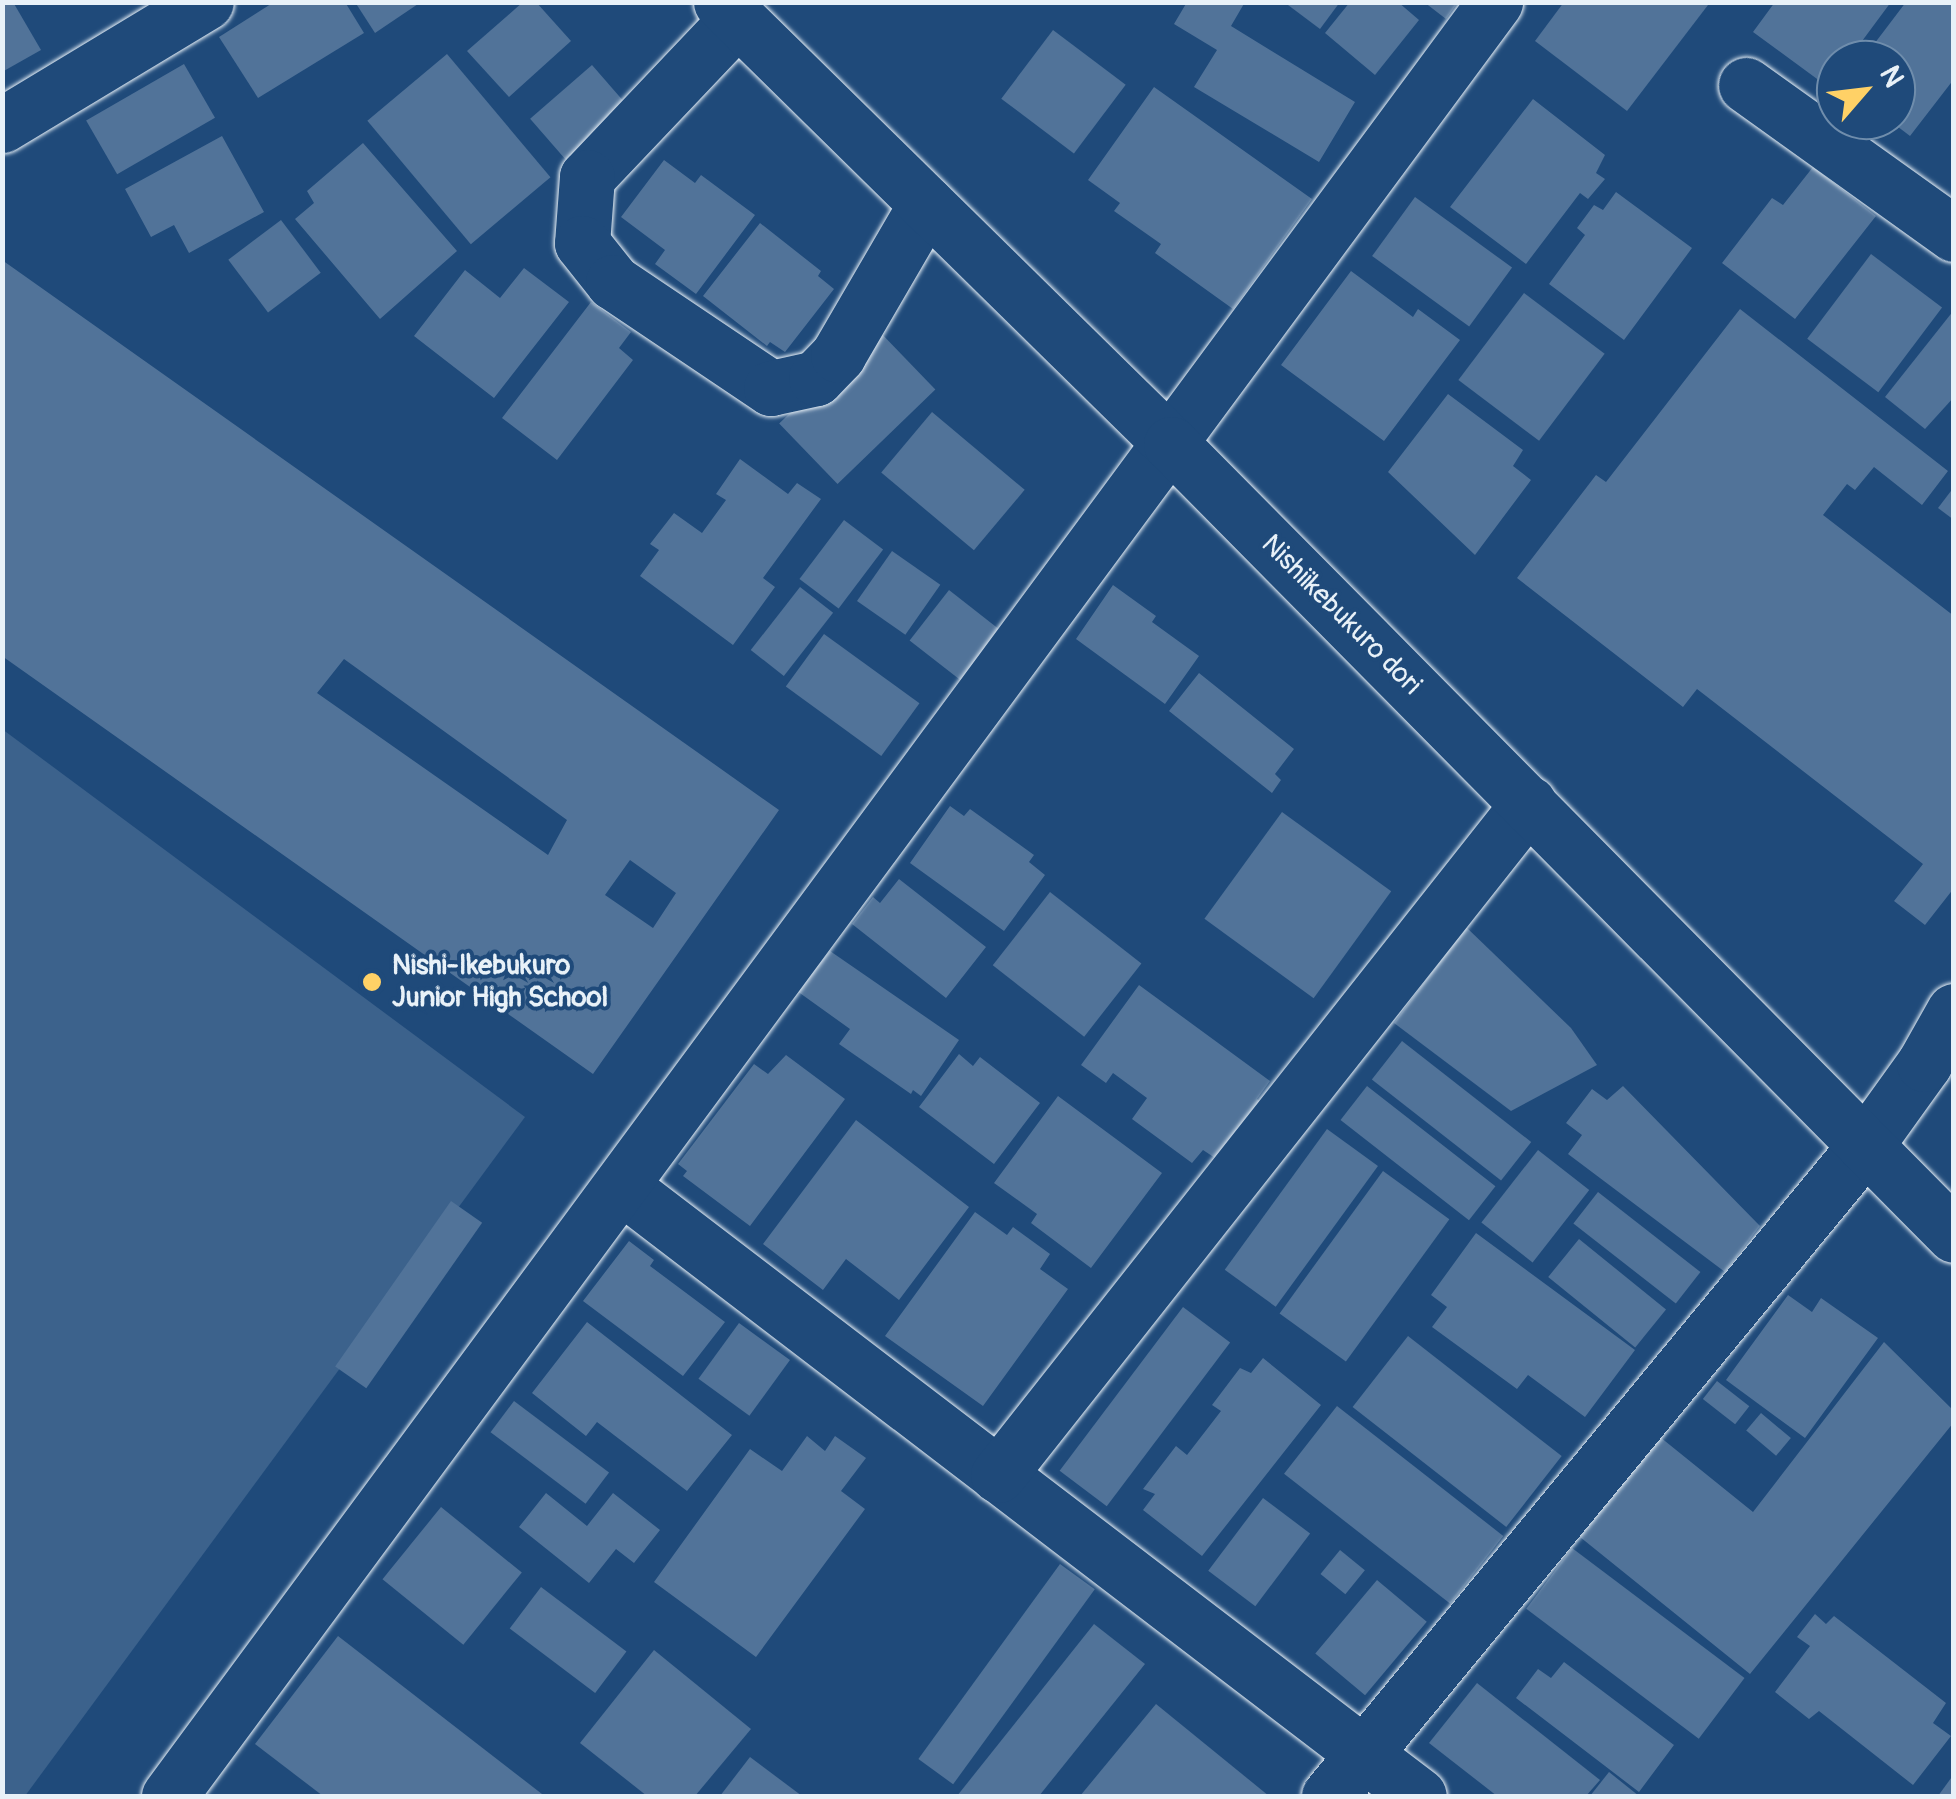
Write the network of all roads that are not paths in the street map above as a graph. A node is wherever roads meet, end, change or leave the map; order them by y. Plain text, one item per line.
1 (206, 2) edge
2 (1494, 2) edge
3 (729, 10) edge
4 (1746, 85) dead end
5 (2, 125) edge
6 (926, 204) junction
7 (1954, 234) edge
8 (1171, 444) junction
9 (1529, 804) junction
10 (1954, 1011) edge
11 (1865, 1146) junction
12 (621, 1186) junction
13 (1954, 1235) edge
14 (998, 1475) junction
15 (1362, 1754) junction
16 (169, 1796) edge
17 (1329, 1796) edge
18 (1419, 1796) edge

1 - 5 street
2 - 8 street
3 - 6 street, Nishiikebukuro dori
3 - 6 street
4 - 7 street
6 - 8 street, Nishiikebukuro dori
8 - 9 street, Nishiikebukuro dori
8 - 12 street
9 - 11 street, Nishiikebukuro dori
9 - 14 street
10 - 11 street
11 - 13 street, Nishiikebukuro dori
11 - 15 street
12 - 14 street
12 - 16 street
14 - 15 street
15 - 17 street
15 - 18 street

